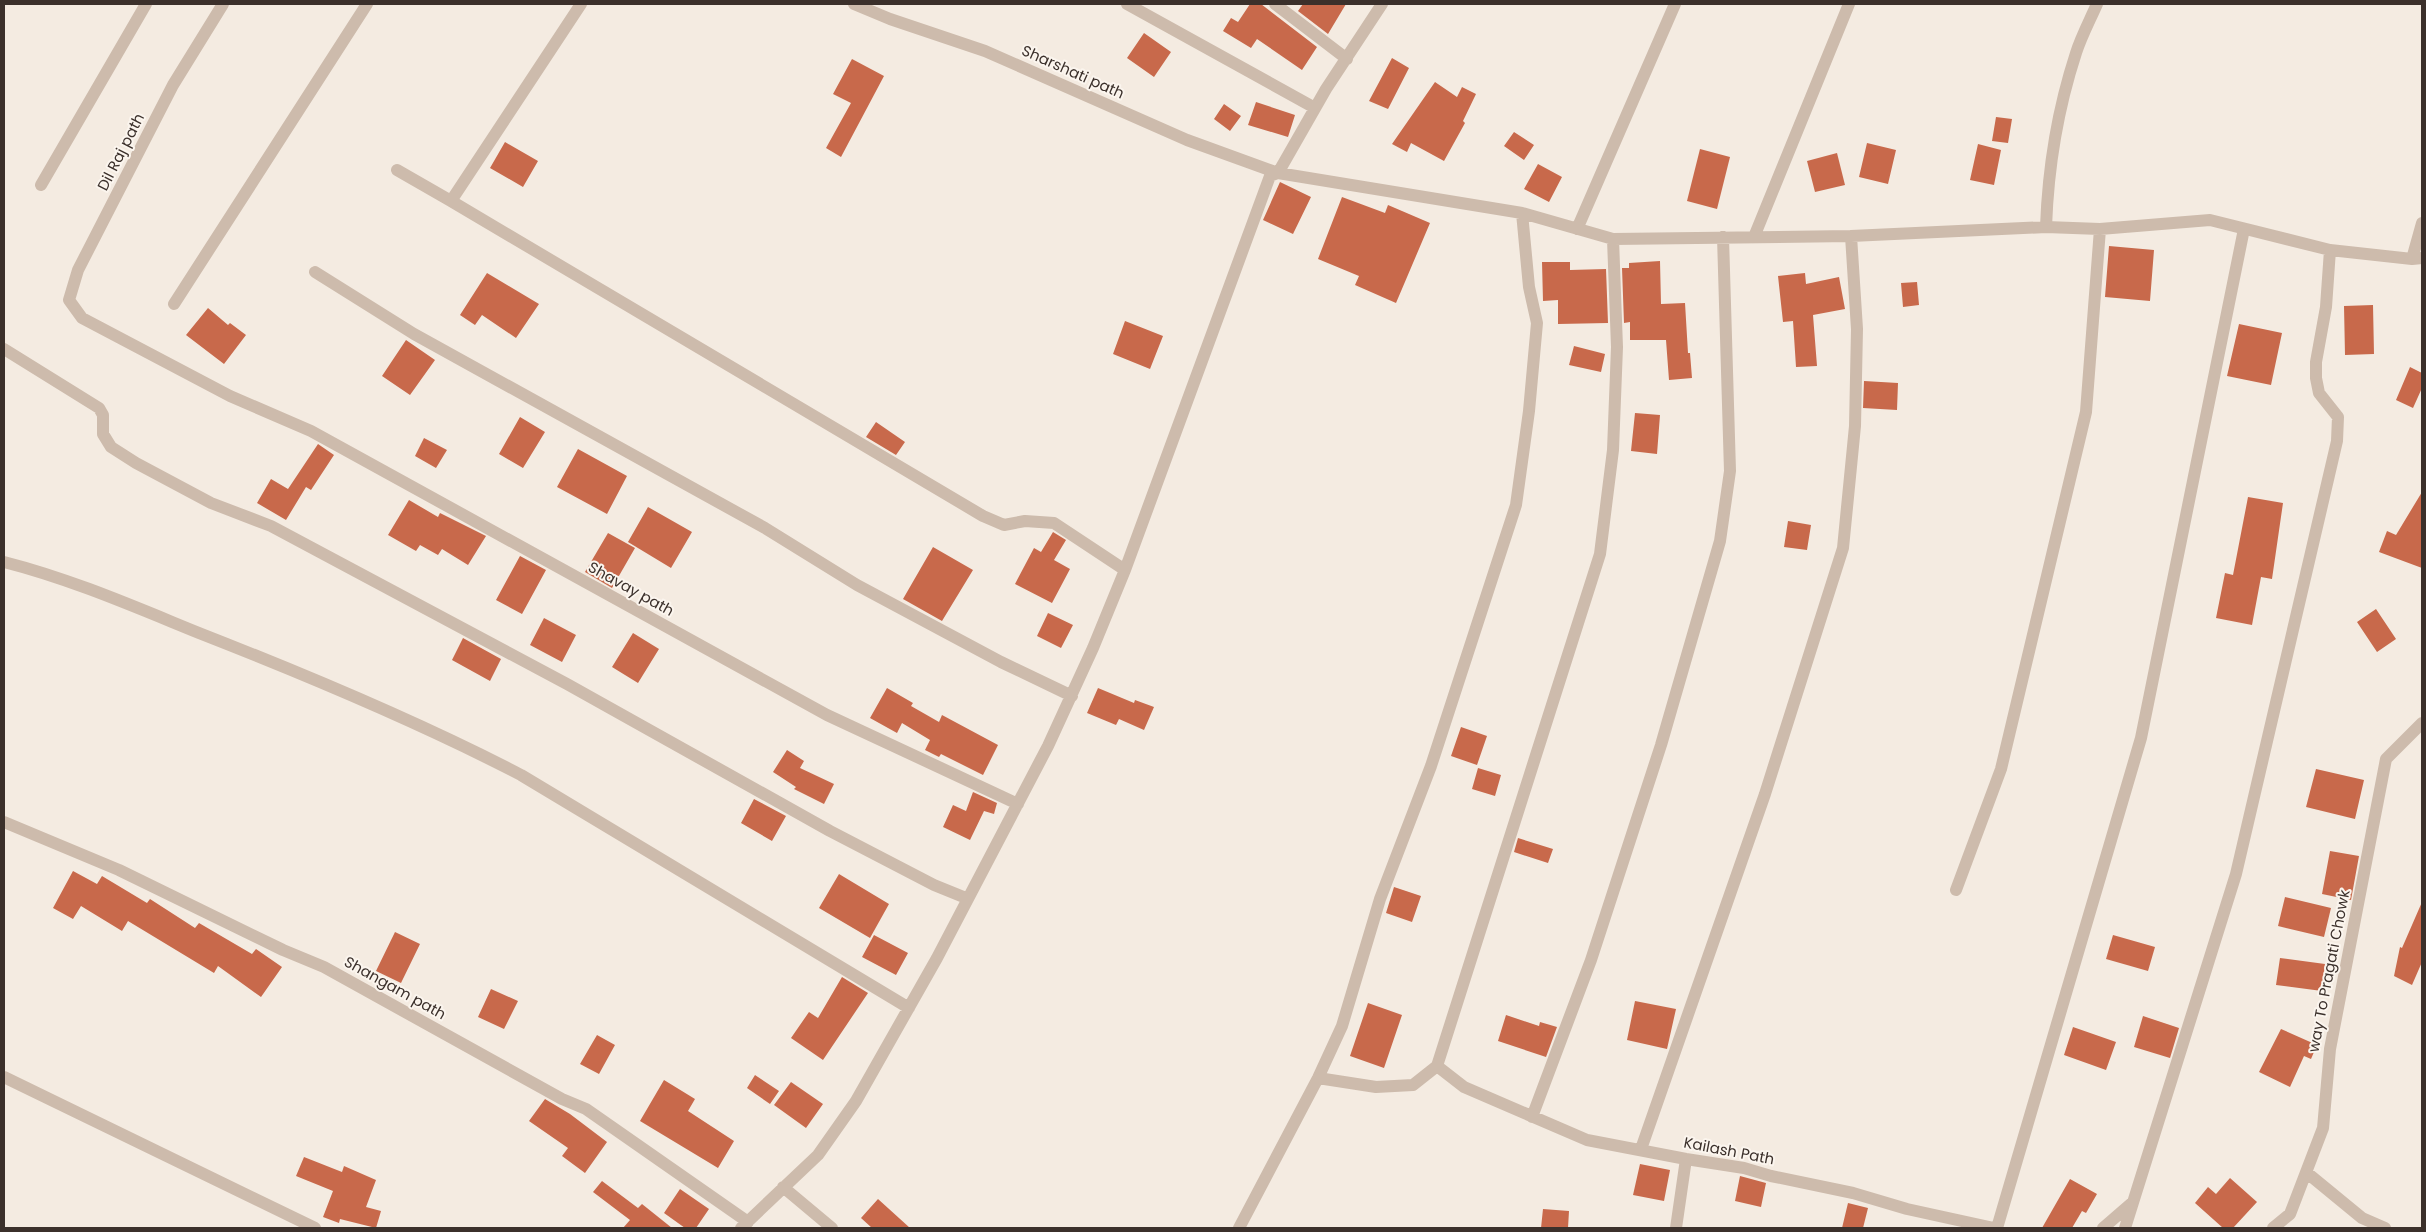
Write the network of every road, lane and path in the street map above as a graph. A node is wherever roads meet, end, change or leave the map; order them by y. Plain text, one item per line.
1 (146, 4) edge
2 (223, 4) edge
3 (367, 4) edge
4 (581, 4) edge
5 (854, 4) edge
6 (1127, 4) edge
7 (1275, 4) edge
8 (1382, 4) edge
9 (1675, 4) edge
10 (1849, 4) edge
11 (2096, 4) edge
12 (1347, 59) junction
13 (1315, 108) junction
14 (396, 170) dead end
15 (1278, 172) junction
16 (41, 185) dead end
17 (451, 201) junction
18 (1522, 213) junction
19 (2422, 223) edge
20 (2046, 227) junction
21 (1576, 229) junction
22 (2100, 229) junction
23 (2244, 229) junction
24 (1851, 236) junction
25 (1723, 237) junction
26 (1754, 237) junction
27 (1613, 239) junction
28 (2330, 250) junction
29 (2417, 259) edge
30 (315, 272) dead end
31 (174, 304) dead end
32 (82, 318) joint
33 (4, 349) edge
34 (4, 562) edge
35 (1125, 570) junction
36 (1072, 696) junction
37 (2422, 723) edge
38 (1018, 804) junction
39 (4, 822) edge
40 (1956, 890) dead end
41 (966, 898) junction
42 (909, 1008) junction
43 (1437, 1066) junction
44 (4, 1077) edge
45 (1318, 1078) junction
46 (1532, 1117) junction
47 (1641, 1150) junction
48 (1686, 1159) junction
49 (2306, 1172) junction
50 (783, 1187) junction
51 (2133, 1202) junction
52 (745, 1225) edge
53 (315, 1228) edge
54 (832, 1228) edge
55 (1239, 1228) edge
56 (1676, 1228) edge
57 (1995, 1228) edge
58 (2103, 1228) edge
59 (2125, 1228) edge
60 (2273, 1228) edge
61 (2385, 1228) edge

1 - 16 street
2 - 32 street, Dil Raj path
3 - 31 street
4 - 17 street
5 - 15 street, Sharshati path
6 - 13 street
7 - 12 street
8 - 12 street
9 - 21 street
10 - 26 street
11 - 20 street
12 - 13 street
13 - 15 street
14 - 17 street
15 - 18 street, Sharshati path
15 - 35 street
17 - 35 street
18 - 21 street, Sharshati path
18 - 45 street
19 - 29 street
20 - 22 street, Sharshati path
20 - 24 street, Sharshati path
21 - 27 street, Sharshati path
22 - 23 street, Sharshati path
22 - 40 street
23 - 28 street, Sharshati path
23 - 57 street
24 - 26 street, Sharshati path
24 - 47 street
25 - 26 street, Sharshati path
25 - 27 street, Sharshati path
25 - 46 street
27 - 43 street
28 - 29 street, Sharshati path
28 - 51 street
30 - 36 street
32 - 38 street, Shavay path
33 - 41 street
34 - 42 street
35 - 36 street
36 - 38 street
37 - 49 street, way To Pragati Chowk
38 - 41 street
39 - 52 street, Shangam path
41 - 42 street
42 - 50 street
43 - 45 street
43 - 46 street, Kailash Path
44 - 53 street
45 - 55 street
46 - 47 street, Kailash Path
47 - 48 street, Kailash Path
48 - 56 street
48 - 57 street, Kailash Path
49 - 60 street, way To Pragati Chowk
49 - 61 street
50 - 52 street
50 - 54 street
51 - 58 street
51 - 59 street

